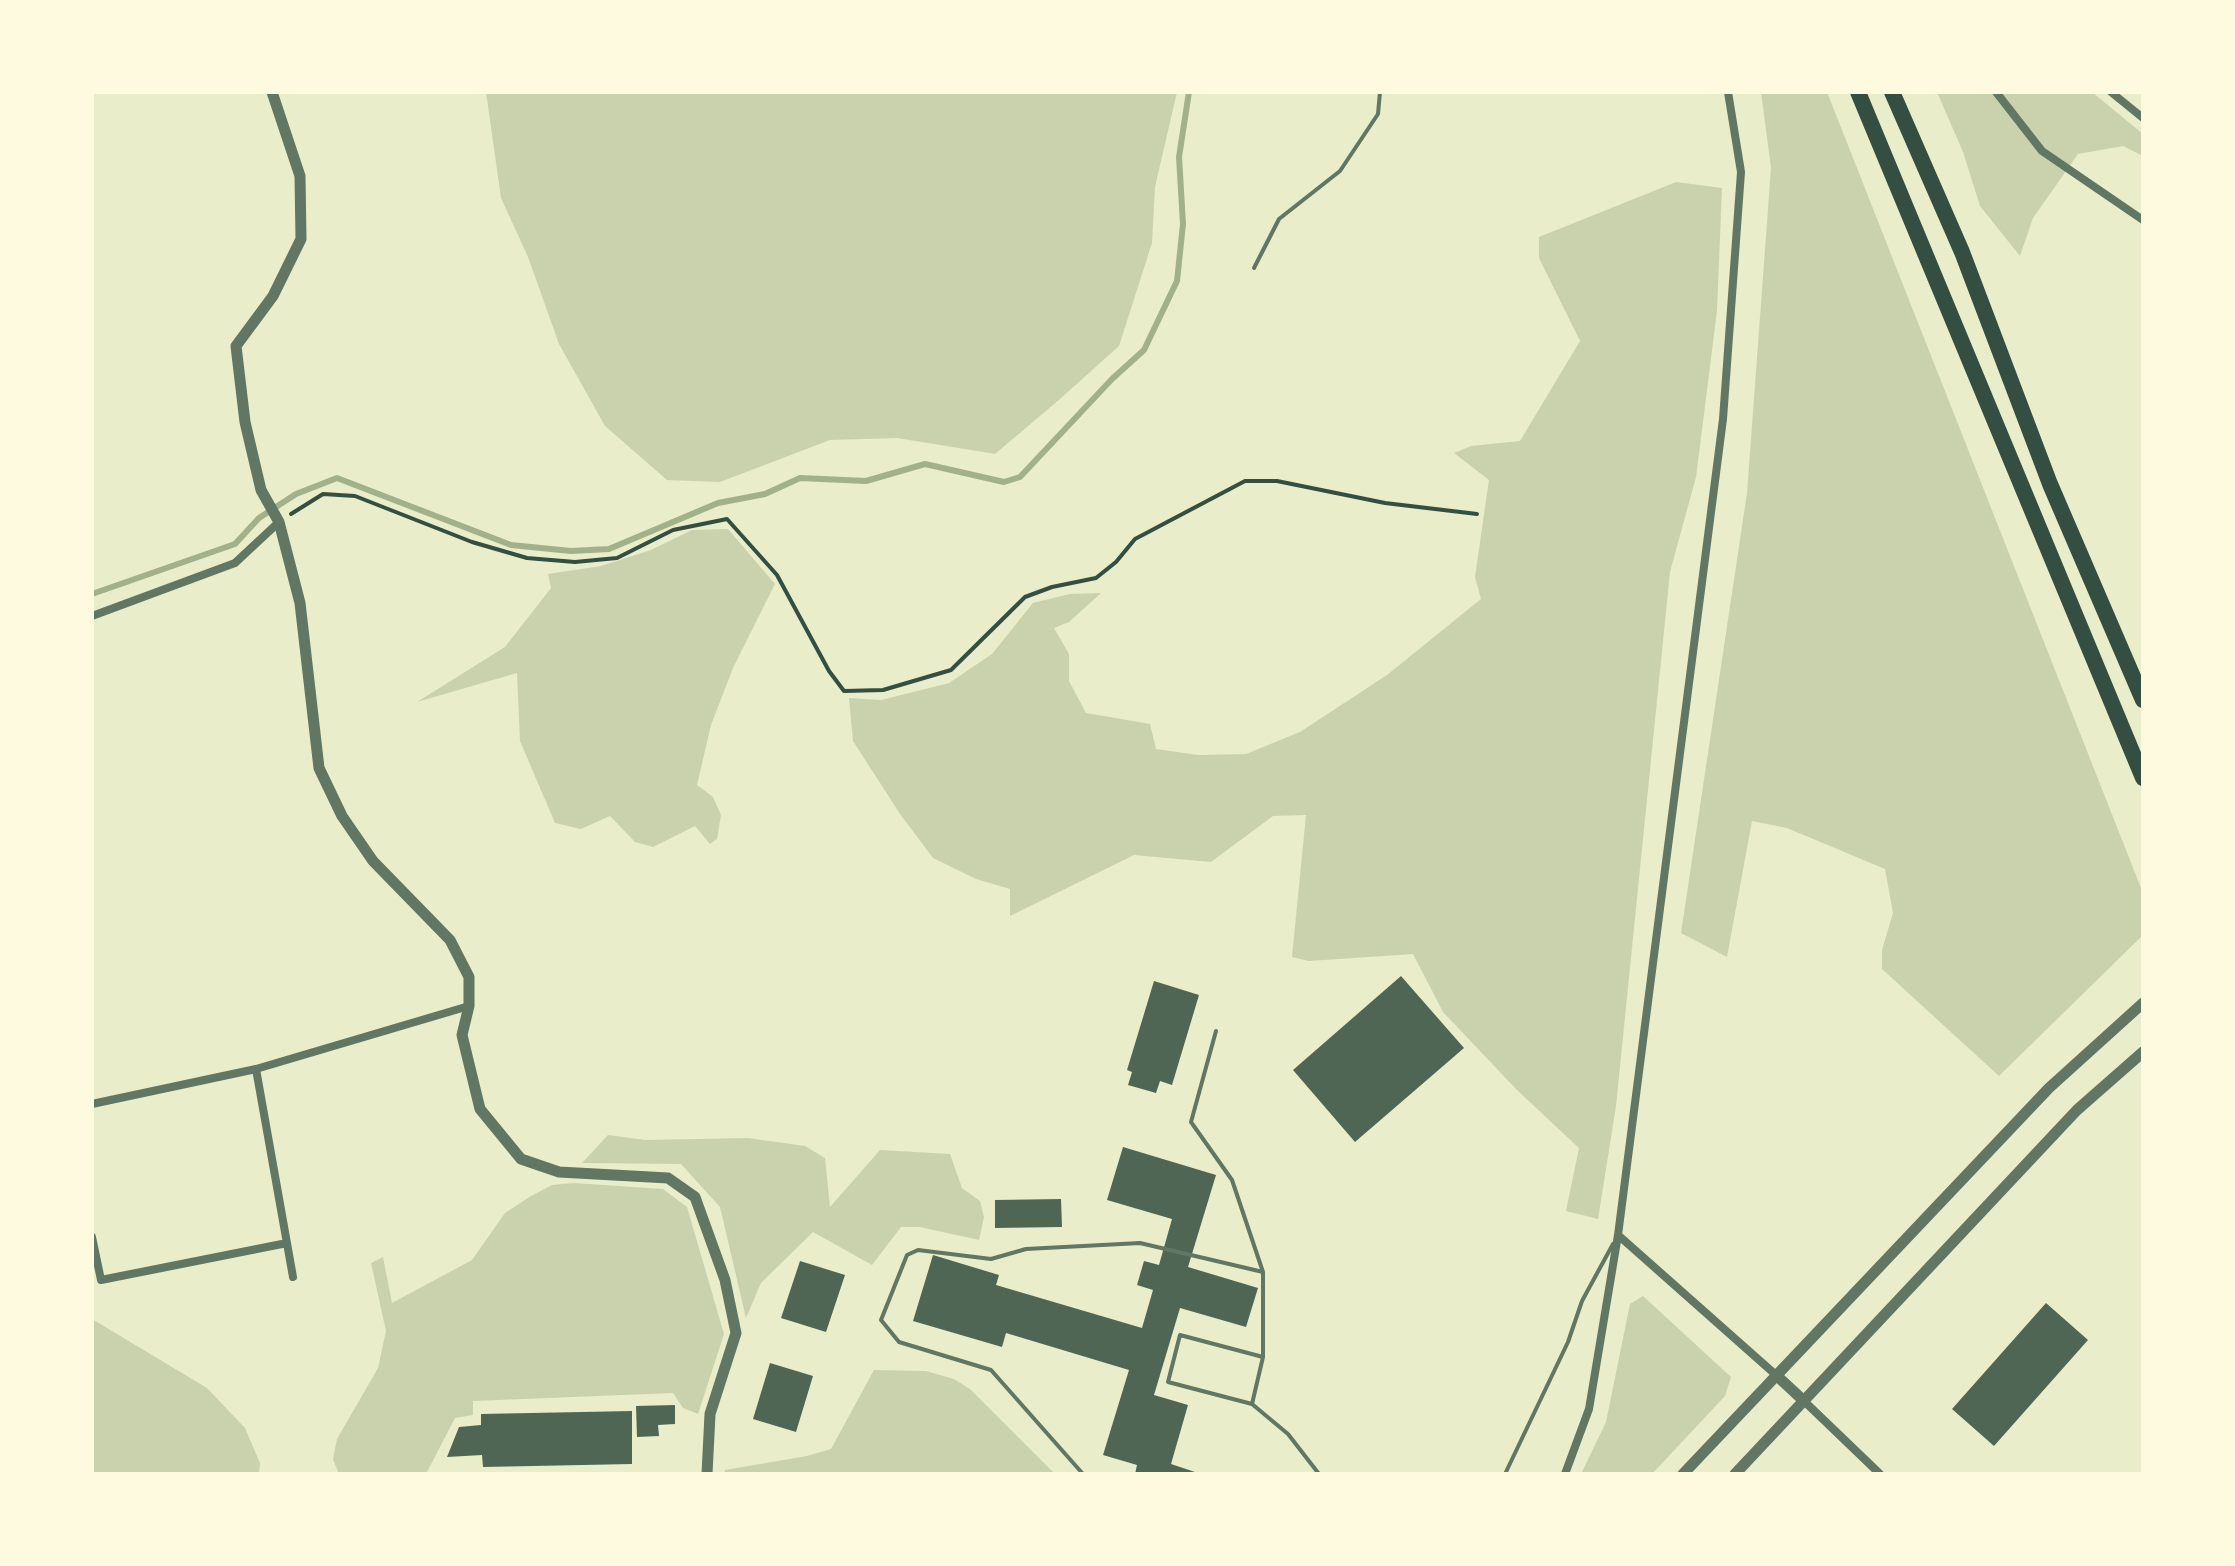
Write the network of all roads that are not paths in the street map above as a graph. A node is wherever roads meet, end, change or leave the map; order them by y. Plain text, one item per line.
1 (272, 92) edge
2 (1380, 92) edge
3 (1728, 92) edge
4 (1858, 92) edge
5 (1892, 92) edge
6 (1996, 92) edge
7 (2111, 92) edge
8 (2143, 118) edge
9 (2143, 220) edge
10 (1254, 268) dead end
11 (278, 521) junction
12 (92, 616) edge
13 (2143, 700) edge
14 (2143, 778) edge
15 (2143, 1003) edge
16 (469, 1006) junction
17 (1216, 1031) dead end
18 (2143, 1052) edge
19 (256, 1069) junction
20 (92, 1104) edge
21 (1618, 1235) junction
22 (92, 1237) edge
23 (287, 1243) junction
24 (1263, 1272) junction
25 (293, 1277) dead end
26 (1263, 1357) junction
27 (1776, 1375) junction
28 (1804, 1401) junction
29 (1252, 1404) junction
30 (707, 1474) edge
31 (1083, 1474) edge
32 (1319, 1474) edge
33 (1505, 1474) edge
34 (1565, 1474) edge
35 (1683, 1474) edge
36 (1735, 1474) edge
37 (1880, 1474) edge

1 - 11 street
2 - 10 lane
3 - 21 street
4 - 14 highway
5 - 13 highway
6 - 9 street
7 - 8 street
11 - 12 street
11 - 16 street
15 - 27 street
16 - 19 street
16 - 30 street
17 - 24 lane
18 - 28 street
19 - 20 street
19 - 23 street
21 - 27 street
21 - 33 lane
21 - 34 street
22 - 23 street
23 - 25 street
24 - 26 lane
24 - 31 lane
26 - 29 lane
26 - 29 lane
27 - 28 street
27 - 35 street
28 - 36 street
28 - 37 street
29 - 32 lane

